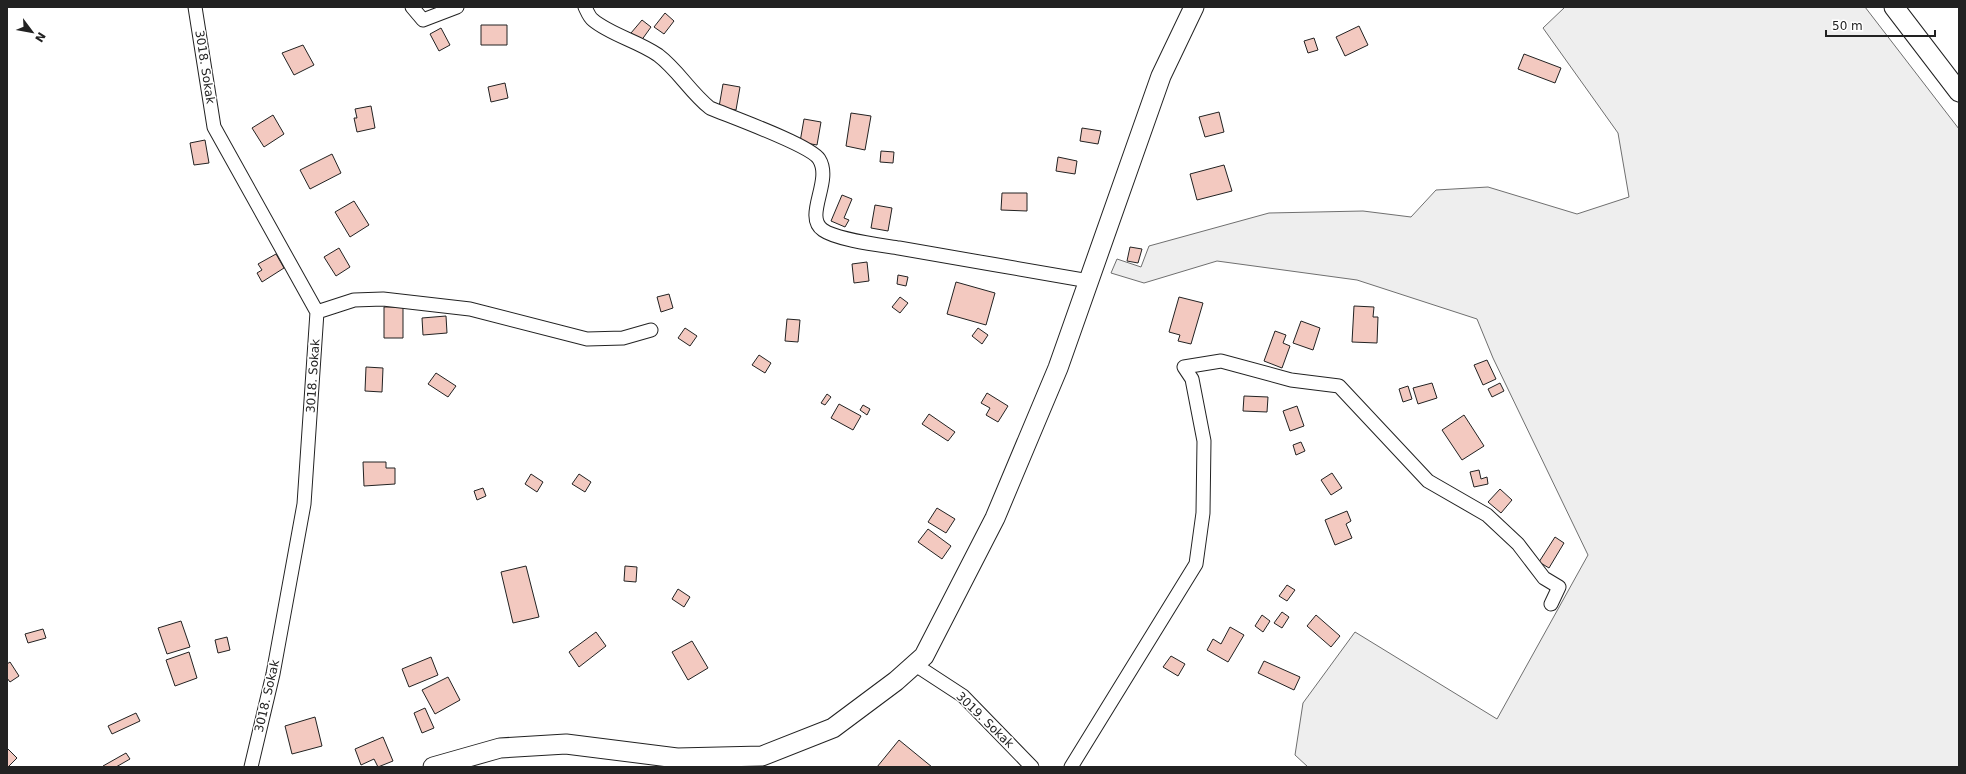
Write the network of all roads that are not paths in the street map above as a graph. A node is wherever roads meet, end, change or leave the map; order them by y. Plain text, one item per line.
1 (195, 7) edge
2 (412, 7) edge
3 (457, 7) edge
4 (585, 7) edge
5 (1194, 7) edge
6 (1894, 7) edge
7 (1959, 92) edge
8 (1089, 281) junction
9 (317, 312) junction
10 (651, 330) dead end
11 (1551, 604) dead end
12 (914, 664) junction
13 (251, 767) edge
14 (433, 767) edge
15 (1032, 767) edge
16 (1071, 767) edge

1 - 9 street, 3018. Sokak
2 - 3 street
4 - 8 street
5 - 8 street
6 - 7 street
8 - 12 street
9 - 10 street
9 - 13 street, 3018. Sokak
11 - 16 street
12 - 14 street
12 - 15 street, 3019. Sokak

